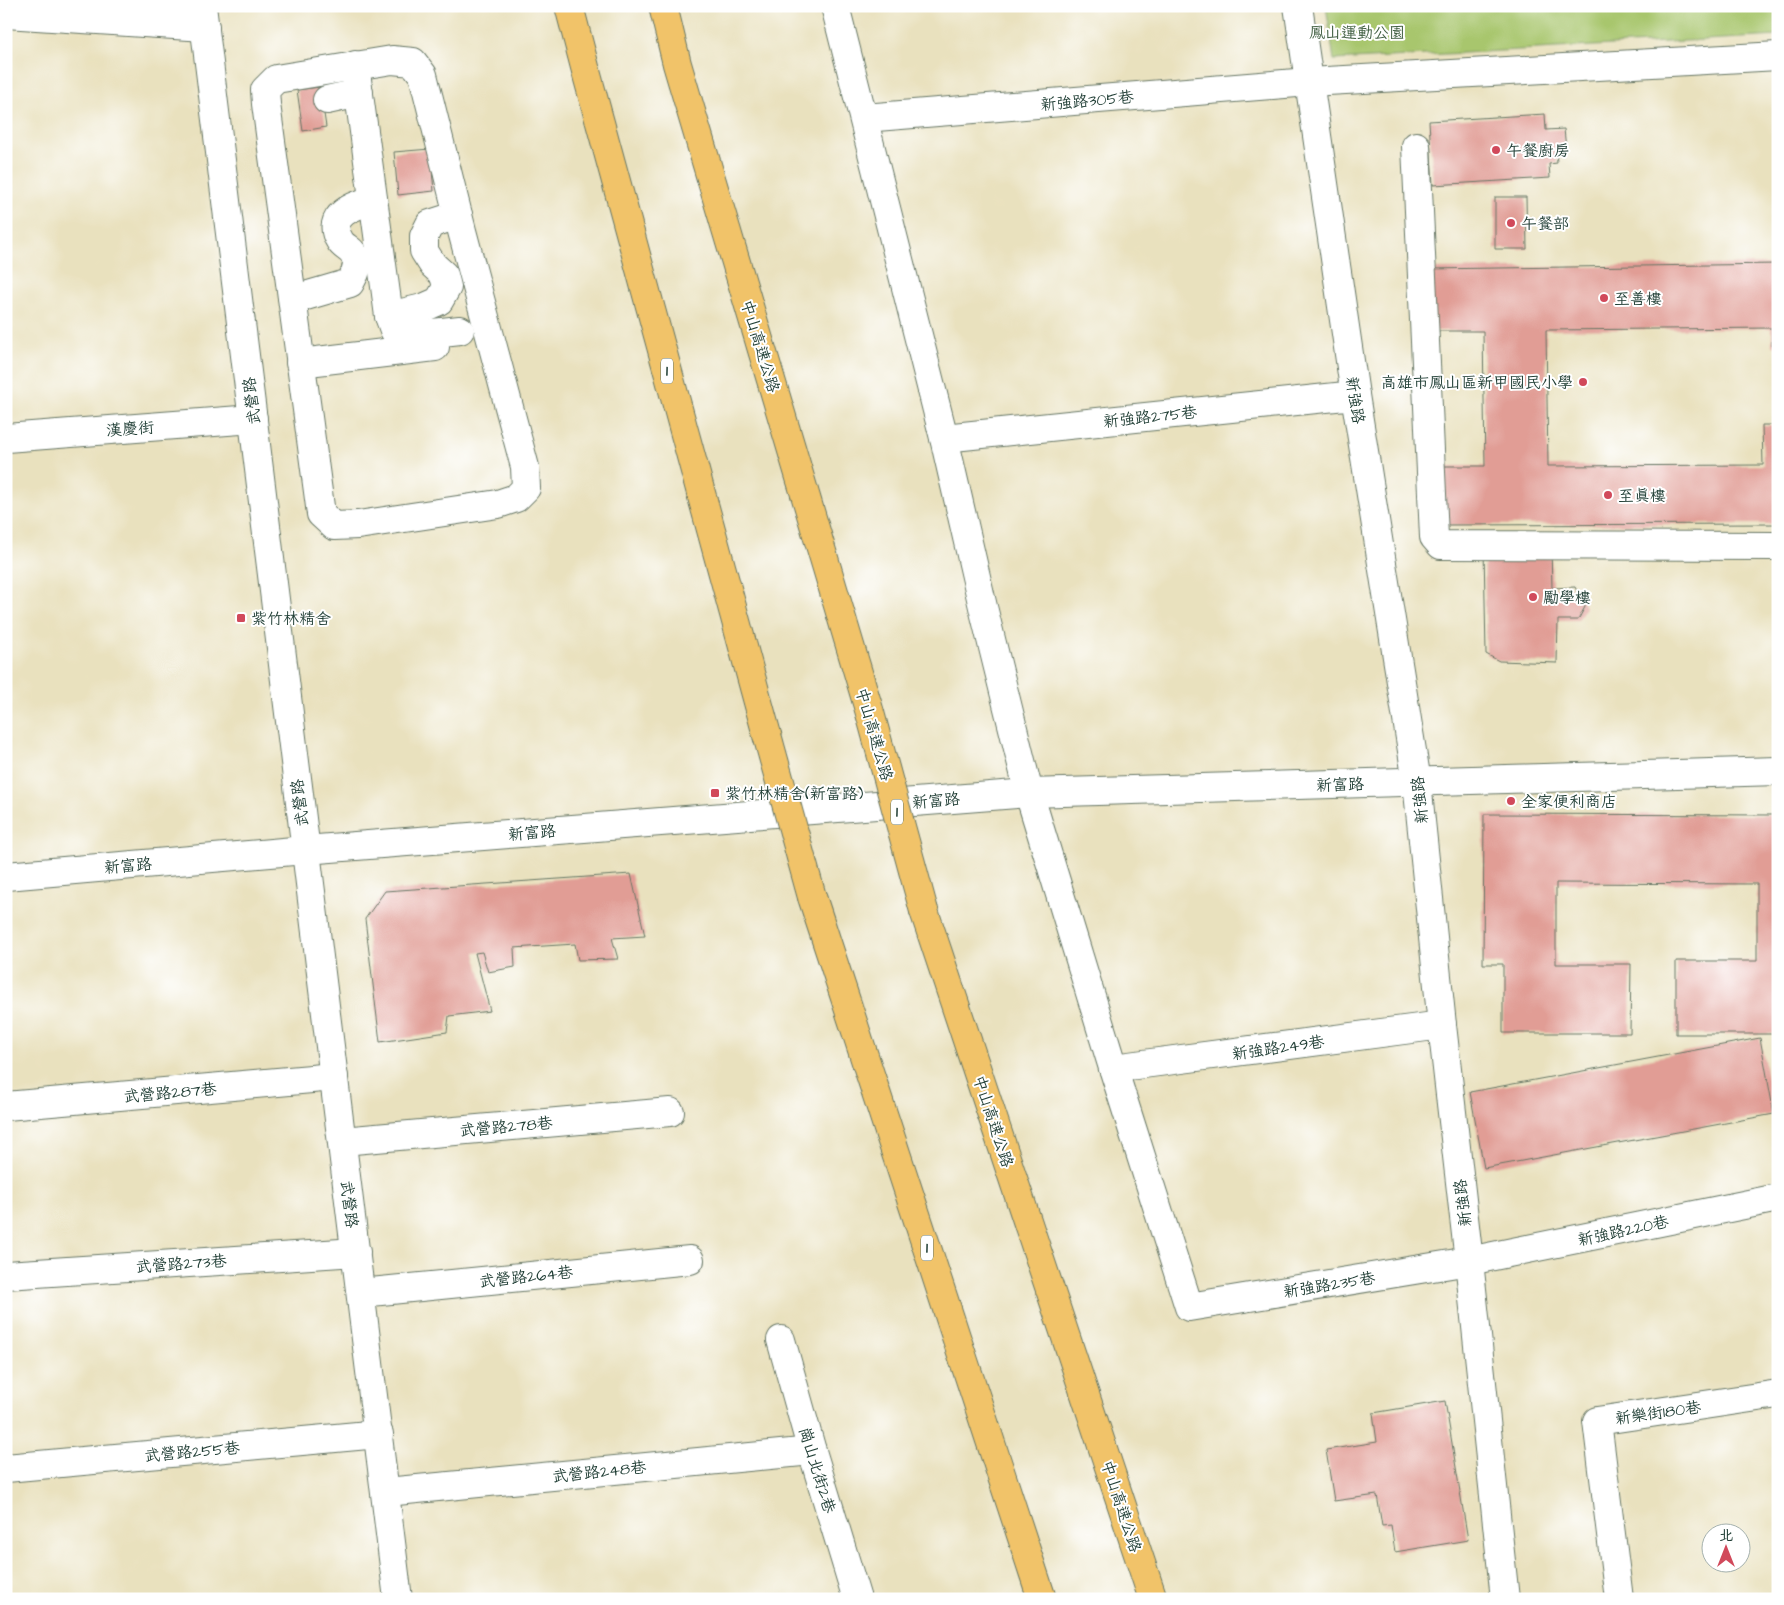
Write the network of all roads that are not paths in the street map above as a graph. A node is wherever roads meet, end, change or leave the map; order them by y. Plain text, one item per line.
1 (569, 6) edge
2 (663, 6) edge
3 (835, 6) edge
4 (1298, 6) edge
5 (6, 14) edge
6 (204, 17) edge
7 (1778, 56) edge
8 (355, 65) junction
9 (1309, 82) junction
10 (359, 93) junction
11 (327, 100) dead end
12 (864, 118) junction
13 (1416, 146) dead end
14 (373, 200) junction
15 (458, 215) junction
16 (292, 296) junction
17 (388, 316) junction
18 (460, 330) dead end
19 (491, 340) junction
20 (300, 362) junction
21 (1355, 395) junction
22 (253, 419) junction
23 (6, 438) edge
24 (944, 438) junction
25 (1778, 546) edge
26 (1778, 771) edge
27 (1417, 782) junction
28 (1029, 793) junction
29 (305, 850) junction
30 (6, 876) edge
31 (1442, 1025) junction
32 (1114, 1068) junction
33 (334, 1077) junction
34 (6, 1106) edge
35 (670, 1112) dead end
36 (342, 1141) junction
37 (1778, 1198) edge
38 (356, 1252) junction
39 (690, 1260) dead end
40 (1469, 1261) junction
41 (6, 1274) edge
42 (361, 1293) junction
43 (781, 1340) dead end
44 (1778, 1394) edge
45 (379, 1434) junction
46 (812, 1451) junction
47 (6, 1468) edge
48 (386, 1492) junction
49 (398, 1599) edge
50 (857, 1599) edge
51 (1042, 1599) edge
52 (1153, 1599) edge
53 (1505, 1599) edge
54 (1619, 1599) edge

1 - 51 highway, 1, bridge
2 - 52 highway, 中山高速公路 / 1, bridge
3 - 12 street
4 - 9 street, 新強路
5 - 6 street
6 - 22 street, 武營路
7 - 9 street, 新強路305巷
8 - 10 street
8 - 15 street
8 - 16 street
9 - 12 street, 新強路305巷
9 - 21 street, 新強路
10 - 11 street
10 - 14 street
12 - 24 street
13 - 25 street
14 - 16 street
14 - 17 street
15 - 17 street
15 - 19 street
16 - 20 street
17 - 18 street
19 - 20 street
19 - 20 street
21 - 24 street, 新強路275巷
21 - 27 street, 新強路
22 - 23 street, 漢慶街
22 - 29 street, 武營路
24 - 28 street
26 - 27 street, 新富路
27 - 28 street, 新富路
27 - 31 street, 新強路
28 - 29 street, 新富路
28 - 32 street
29 - 30 street, 新富路
29 - 33 street, 武營路
31 - 32 street, 新強路249巷
31 - 40 street, 新強路
32 - 40 street, 新強路235巷
33 - 34 street, 武營路287巷
33 - 36 street, 武營路
35 - 36 street, 武營路278巷
36 - 38 street, 武營路
37 - 40 street, 新強路220巷
38 - 41 street, 武營路273巷
38 - 42 street, 武營路
39 - 42 street, 武營路264巷
40 - 53 street, 新強路
42 - 45 street, 武營路
43 - 46 street, 崗山北街2巷
44 - 54 street, 新樂街180巷
45 - 47 street, 武營路255巷
45 - 48 street, 武營路
46 - 48 street, 武營路248巷
46 - 50 street, 崗山北街2巷
48 - 49 street, 武營路

